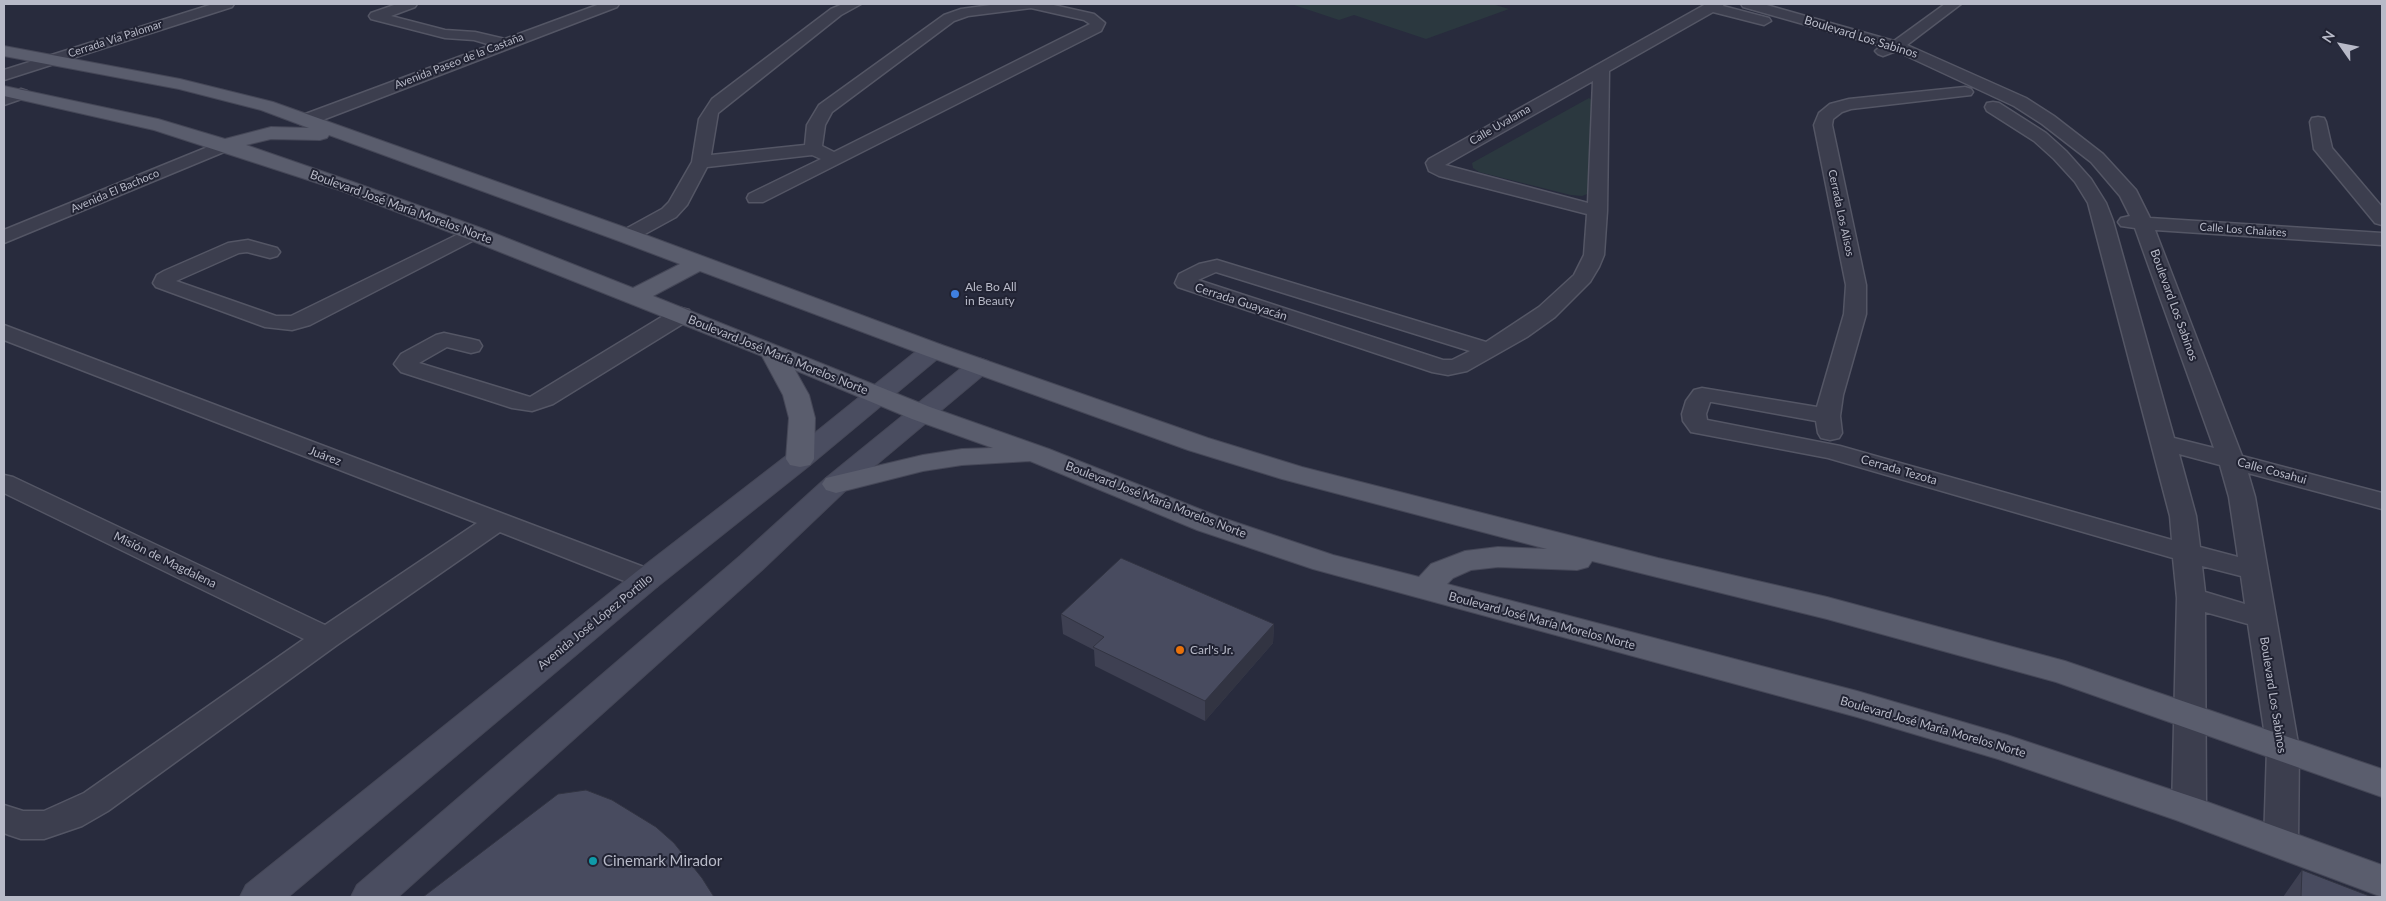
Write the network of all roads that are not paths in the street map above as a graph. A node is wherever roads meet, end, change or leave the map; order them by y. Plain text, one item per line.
1 (227, 4) edge
2 (410, 4) edge
3 (612, 4) edge
4 (854, 4) edge
5 (1748, 4) edge
6 (1954, 4) edge
7 (1714, 5) edge
8 (445, 34) junction
9 (505, 44) junction
10 (489, 50) junction
11 (1887, 50) junction
12 (4, 51) edge
13 (51, 60) junction
14 (1601, 68) junction
15 (8, 90) edge
16 (1965, 92) junction
17 (2318, 122) dead end
18 (299, 126) junction
19 (225, 145) junction
20 (814, 149) junction
21 (834, 158) junction
22 (702, 159) junction
23 (306, 172) junction
24 (756, 198) dead end
25 (1597, 211) junction
26 (2382, 218) edge
27 (2103, 220) junction
28 (2143, 223) junction
29 (473, 233) junction
30 (627, 236) junction
31 (4, 237) edge
32 (2382, 239) edge
33 (270, 252) dead end
34 (699, 263) junction
35 (633, 297) junction
36 (681, 315) junction
37 (4, 332) edge
38 (471, 346) dead end
39 (932, 350) junction
40 (1489, 350) junction
41 (772, 351) junction
42 (979, 366) junction
43 (877, 394) junction
44 (921, 413) junction
45 (1828, 416) junction
46 (2162, 442) junction
47 (1831, 451) junction
48 (1040, 455) junction
49 (800, 459) junction
50 (2232, 460) junction
51 (4, 482) edge
52 (836, 484) junction
53 (2382, 501) edge
54 (496, 522) junction
55 (2187, 553) junction
56 (1658, 568) junction
57 (2253, 570) junction
58 (647, 579) junction
59 (1424, 590) junction
60 (2191, 598) junction
61 (2261, 618) junction
62 (327, 638) junction
63 (2192, 716) junction
64 (2283, 749) junction
65 (2382, 783) edge
66 (2189, 810) junction
67 (4, 818) edge
68 (2281, 843) junction
69 (2382, 881) edge
70 (260, 897) edge
71 (371, 897) edge

1 - 13 street, Cerrada Vía Palomar
2 - 8 street
3 - 9 street, Avenida Paseo de la Castaña
4 - 22 street
5 - 11 street, Boulevard Los Sabinos
6 - 11 street
7 - 11 street, Boulevard Los Sabinos
7 - 14 street, Calle Uvalama
8 - 9 street
8 - 10 street
9 - 10 street, Avenida Paseo de la Castaña
10 - 18 street, Avenida Paseo de la Castaña
11 - 16 street, Boulevard Los Sabinos
11 - 28 street, Boulevard Los Sabinos
12 - 13 main road
13 - 15 street, Cerrada Vía Palomar
13 - 18 main road
14 - 25 street, Cerrada Guayacán
14 - 25 street, Calle Uvalama
15 - 19 main road, Boulevard José María Morelos Norte
16 - 27 street, Boulevard Los Sabinos
16 - 45 street, Cerrada Los Alisos
17 - 26 street
18 - 19 main road
18 - 23 main road
18 - 30 main road
19 - 23 main road, Boulevard José María Morelos Norte
19 - 31 street, Avenida El Bachoco
20 - 21 street
20 - 21 street
20 - 22 street
21 - 24 street
22 - 30 street
23 - 29 main road, Boulevard José María Morelos Norte
25 - 40 street, Cerrada Guayacán
27 - 28 street, Calle Los Chalates
27 - 46 street, Boulevard Los Sabinos
28 - 32 street, Calle Los Chalates
28 - 50 street, Boulevard Los Sabinos
29 - 33 street
29 - 35 main road, Boulevard José María Morelos Norte
30 - 34 main road
34 - 35 main road
34 - 39 main road
35 - 36 main road, Boulevard José María Morelos Norte
36 - 38 street
36 - 41 main road, Boulevard José María Morelos Norte
37 - 54 street, Juárez
39 - 42 main road
39 - 43 main road, Avenida José López Portillo
40 - 40 street, Cerrada Guayacán
41 - 43 main road, Boulevard José María Morelos Norte
41 - 49 main road
42 - 44 main road
42 - 56 main road
43 - 44 main road, Boulevard José María Morelos Norte
43 - 49 main road, Avenida José López Portillo
44 - 48 main road, Boulevard José María Morelos Norte
44 - 52 main road
45 - 47 street, Cerrada Los Alisos
45 - 47 street, Cerrada Tezota
46 - 50 street, Calle Cosahui
46 - 55 street, Boulevard Los Sabinos
47 - 55 street, Cerrada Tezota
48 - 52 main road
48 - 59 main road, Boulevard José María Morelos Norte
49 - 58 main road, Avenida José López Portillo
50 - 53 street, Calle Cosahui
50 - 57 street, Boulevard Los Sabinos
51 - 62 street, Misión de Magdalena
52 - 71 main road
54 - 58 street, Juárez
54 - 62 street
55 - 57 street, Cerrada Tezota
55 - 60 street, Boulevard Los Sabinos
56 - 59 main road
56 - 63 main road
57 - 61 street, Boulevard Los Sabinos
58 - 70 main road, Avenida José López Portillo
59 - 66 main road, Boulevard José María Morelos Norte
60 - 61 street
60 - 63 street, Boulevard Los Sabinos
61 - 64 street, Boulevard Los Sabinos
62 - 67 street
63 - 64 main road
63 - 66 street, Boulevard Los Sabinos
64 - 65 main road
64 - 68 street, Boulevard Los Sabinos
66 - 68 main road, Boulevard José María Morelos Norte
68 - 69 main road, Boulevard José María Morelos Norte

